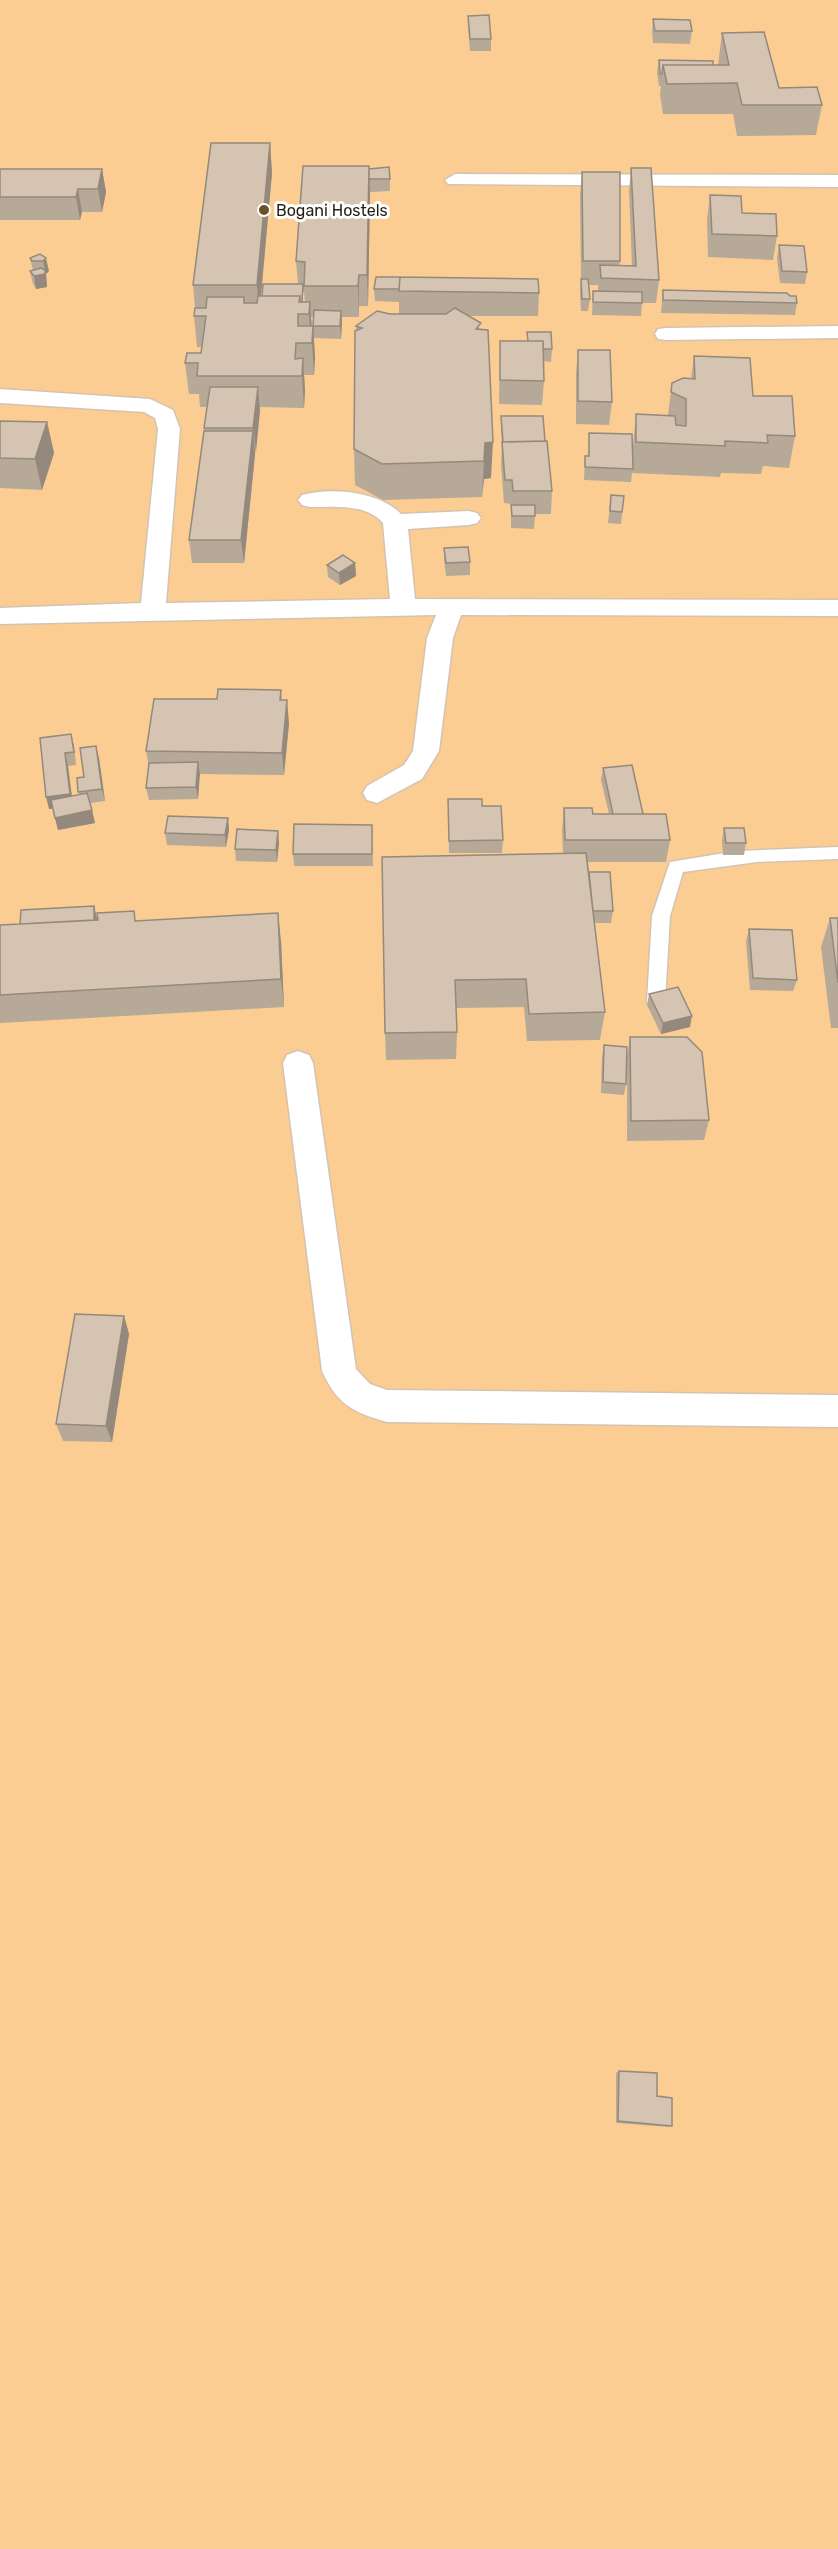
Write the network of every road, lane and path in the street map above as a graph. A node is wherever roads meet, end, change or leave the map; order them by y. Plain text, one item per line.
1 (455, 180) dead end
2 (838, 181) edge
3 (838, 332) edge
4 (666, 334) dead end
5 (0, 396) edge
6 (310, 500) dead end
7 (469, 518) dead end
8 (395, 522) junction
9 (403, 606) junction
10 (452, 606) junction
11 (838, 608) edge
12 (153, 610) junction
13 (0, 616) edge
14 (378, 793) dead end
15 (838, 853) edge
16 (656, 1002) edge
17 (298, 1063) dead end
18 (838, 1411) edge

1 - 2 street
3 - 4 street
5 - 12 street
6 - 8 street
7 - 8 street
8 - 9 street
9 - 10 street
9 - 12 street
10 - 11 street
10 - 14 street
12 - 13 street
15 - 16 lane
17 - 18 street

